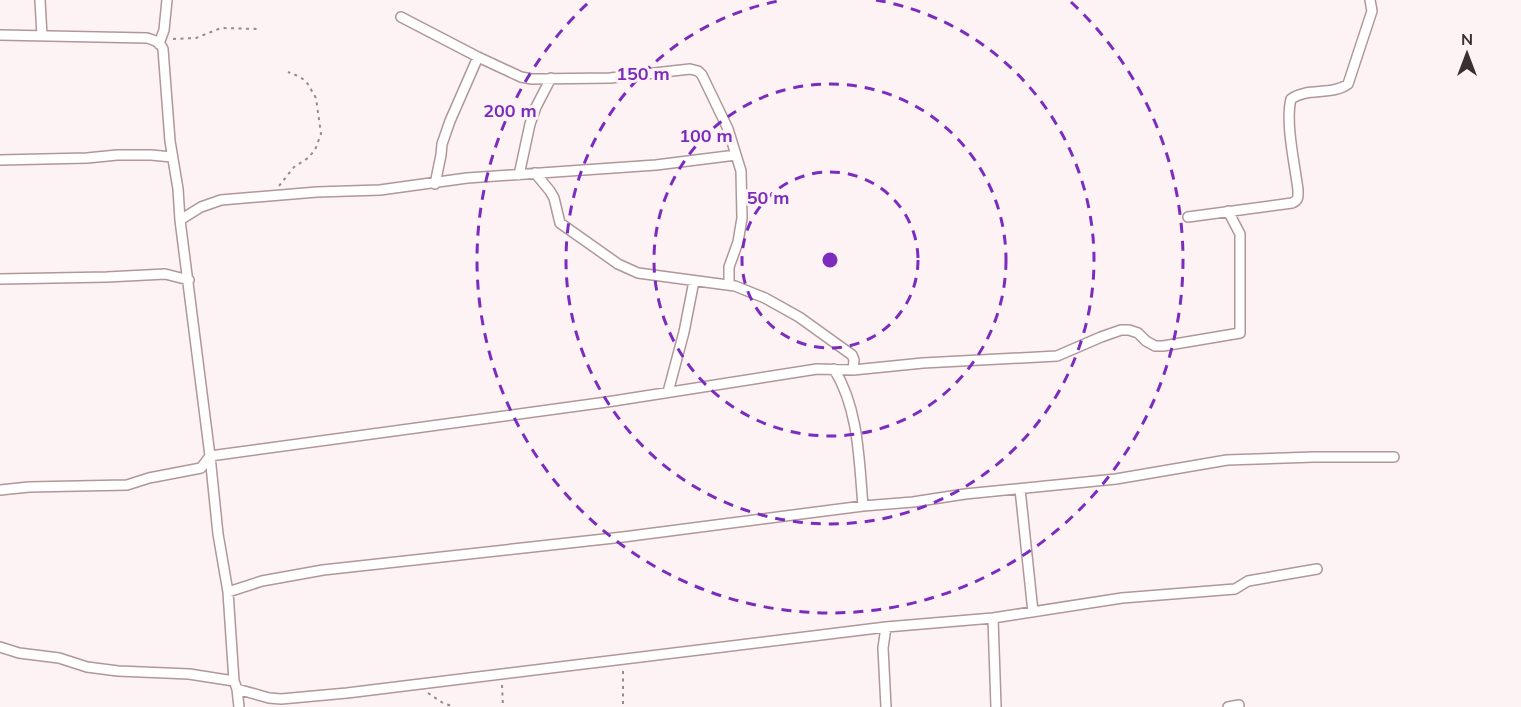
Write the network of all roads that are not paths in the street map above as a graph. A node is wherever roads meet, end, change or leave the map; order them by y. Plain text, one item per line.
1 (40, 0) edge
2 (167, 0) edge
3 (1370, 0) edge
4 (401, 17) dead end
5 (0, 35) edge
6 (42, 36) junction
7 (160, 41) junction
8 (478, 57) junction
9 (551, 78) junction
10 (736, 154) junction
11 (172, 158) junction
12 (0, 160) edge
13 (535, 173) junction
14 (519, 175) junction
15 (435, 184) junction
16 (1228, 211) junction
17 (1188, 216) dead end
18 (180, 220) junction
19 (0, 279) edge
20 (189, 280) junction
21 (694, 281) junction
22 (729, 285) junction
23 (834, 369) junction
24 (853, 370) junction
25 (668, 392) junction
26 (210, 456) junction
27 (1394, 457) dead end
28 (1020, 489) junction
29 (0, 490) edge
30 (863, 506) junction
31 (1317, 569) dead end
32 (228, 592) junction
33 (1033, 612) junction
34 (993, 618) junction
35 (886, 627) junction
36 (0, 647) edge
37 (235, 685) junction
38 (1239, 705) dead end
39 (238, 707) edge
40 (885, 707) edge
41 (996, 707) edge
42 (1228, 707) edge

1 - 6 street
2 - 7 street
3 - 16 street
4 - 8 street
5 - 6 street
6 - 7 street
7 - 11 street
8 - 9 street
8 - 15 street
9 - 10 street
9 - 14 street
10 - 13 street
10 - 22 street
11 - 12 street
11 - 18 street
13 - 14 street
13 - 21 street
14 - 15 street
15 - 18 street
16 - 17 street
16 - 24 street
18 - 20 street
19 - 20 street
20 - 26 street
21 - 22 street
21 - 25 street
22 - 24 street
23 - 24 street
23 - 25 street
23 - 30 street
25 - 26 street
26 - 29 street
26 - 32 street
27 - 28 street
28 - 30 street
28 - 33 street
30 - 32 street
31 - 33 street
32 - 37 street
33 - 34 street
34 - 35 street
34 - 41 street
35 - 37 street
35 - 40 street
36 - 37 street
37 - 39 street
38 - 42 street

